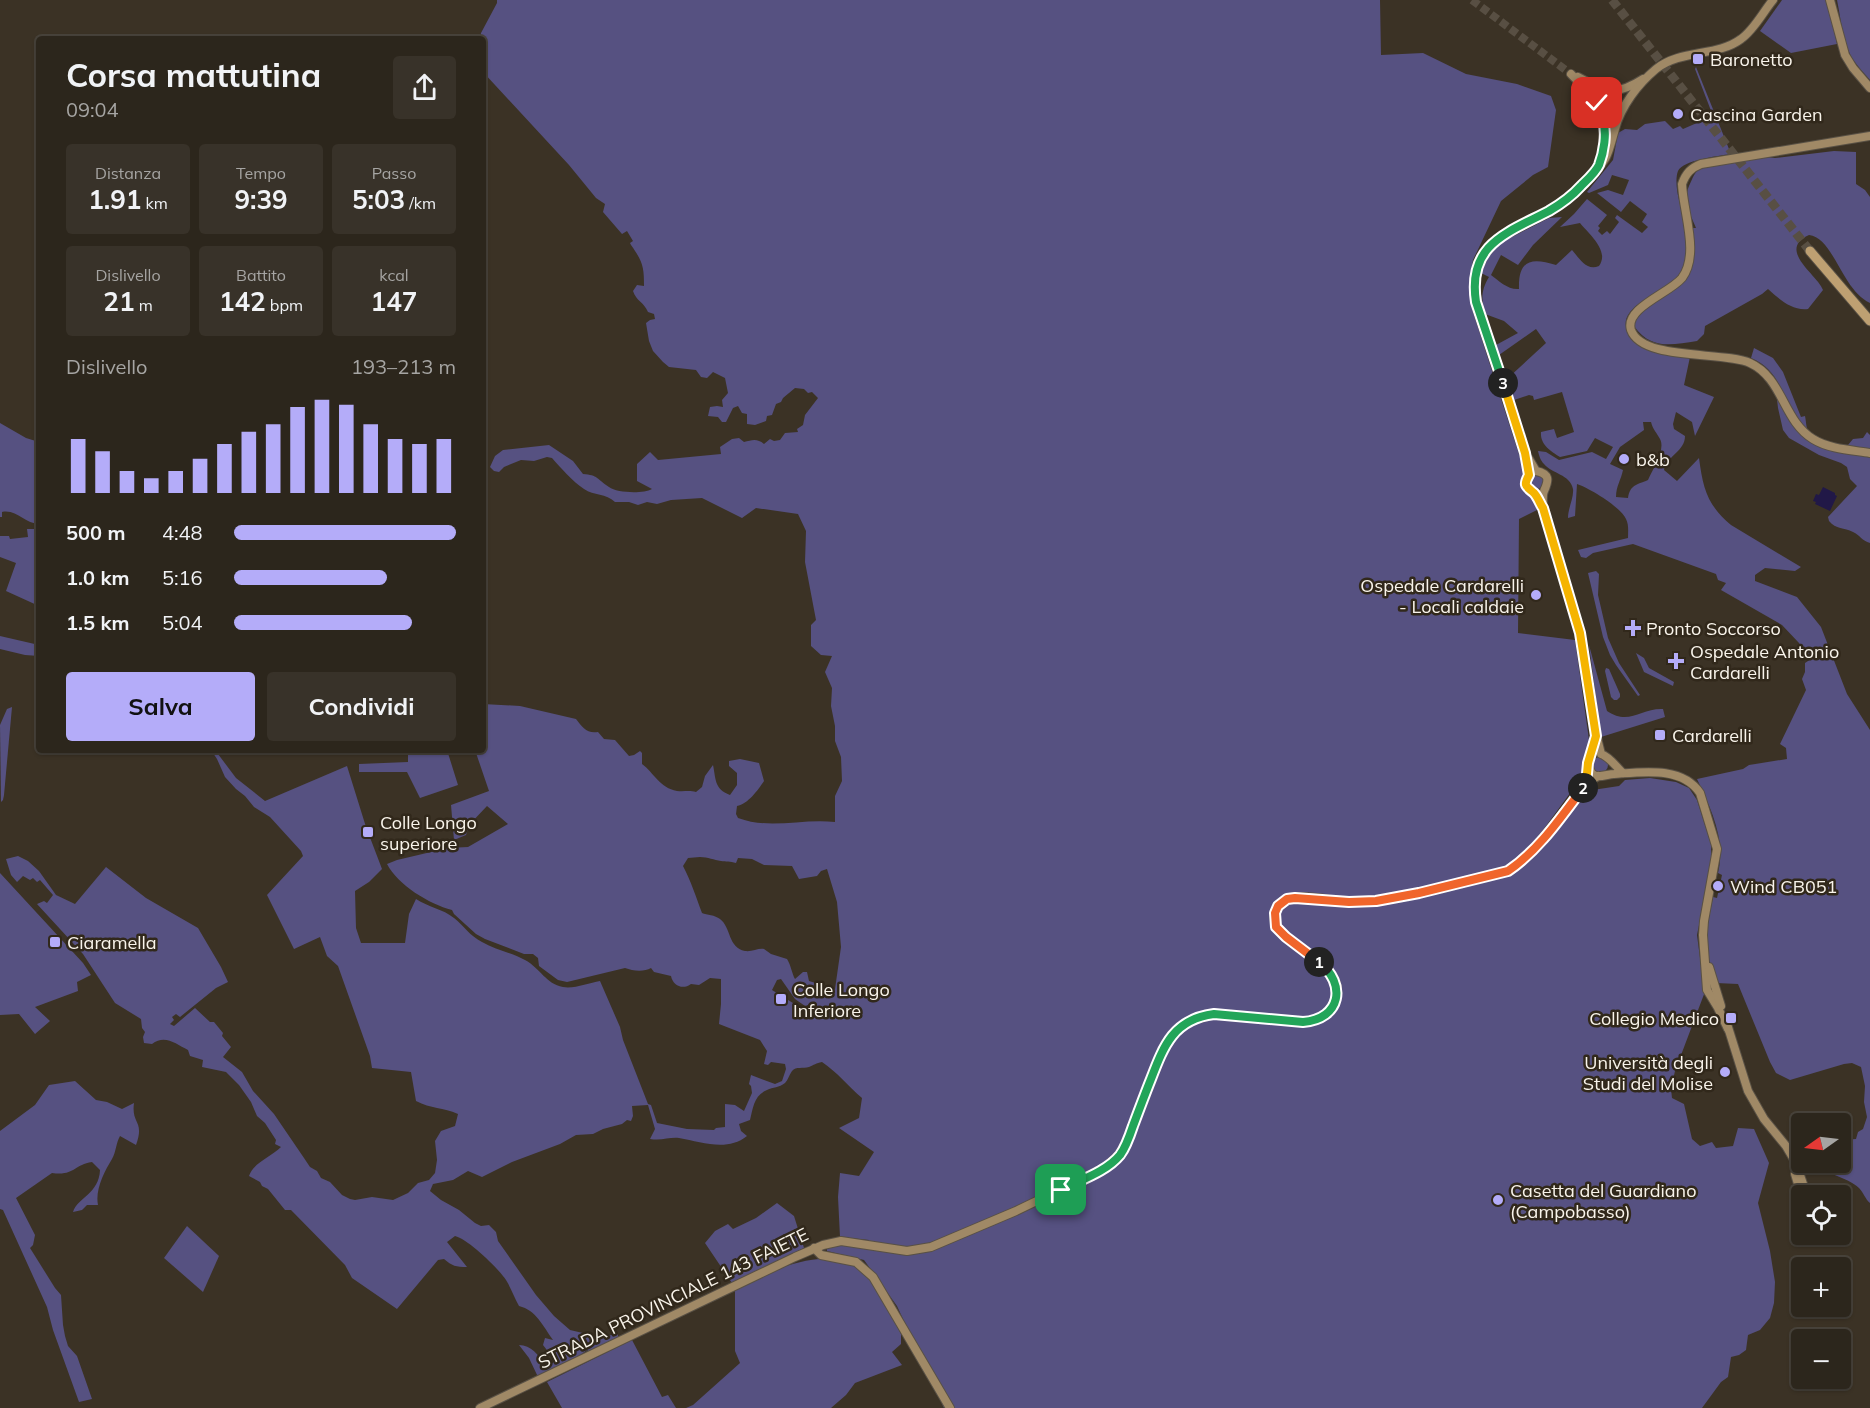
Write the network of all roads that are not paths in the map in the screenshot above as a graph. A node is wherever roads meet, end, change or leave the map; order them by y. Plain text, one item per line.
1 (1773, 0) edge
2 (1830, 0) edge
3 (1648, 76) junction
4 (1870, 88) edge
5 (1611, 92) junction
6 (1597, 105) junction
7 (1621, 110) junction
8 (1602, 114) junction
9 (1870, 136) edge
10 (1599, 166) junction
11 (1810, 251) tunnel mouth
12 (1870, 321) edge
13 (1870, 453) edge
14 (1532, 473) junction
15 (1539, 493) junction
16 (1597, 738) junction
17 (1601, 754) junction
18 (1611, 762) junction
19 (1589, 763) junction
20 (1623, 773) junction
21 (1602, 775) junction
22 (1586, 784) junction
23 (1790, 1153) junction
24 (1798, 1185) edge
25 (1804, 1185) edge
26 (814, 1248) junction
27 (480, 1408) edge
28 (950, 1408) edge

1 - 3 main road, STRADA PROVINCIALE 143 FAIETE
2 - 4 main road
3 - 5 main road, STRADA PROVINCIALE 143 FAIETE
3 - 7 main road, STRADA PROVINCIALE 143 FAIETE
5 - 6 main road, STRADA PROVINCIALE 143 FAIETE
5 - 6 main road
5 - 7 main road
6 - 8 main road
7 - 8 main road
7 - 10 main road, STRADA PROVINCIALE 143 FAIETE
8 - 10 main road
9 - 13 main road
10 - 14 main road, STRADA PROVINCIALE 143 FAIETE
11 - 12 main road
14 - 15 main road, STRADA PROVINCIALE 143 FAIETE
14 - 15 main road, STRADA PROVINCIALE 143 FAIETE
15 - 16 main road, STRADA PROVINCIALE 143 FAIETE
16 - 17 main road, STRADA PROVINCIALE 143 FAIETE
16 - 19 main road, STRADA PROVINCIALE 143 FAIETE
17 - 18 main road
17 - 19 main road
18 - 20 main road
18 - 21 main road
19 - 21 main road
19 - 22 main road, STRADA PROVINCIALE 143 FAIETE
20 - 21 main road
20 - 23 main road
21 - 22 main road, STRADA PROVINCIALE 143 FAIETE
22 - 26 main road, STRADA PROVINCIALE 143 FAIETE
23 - 24 main road
23 - 25 main road
26 - 27 main road, STRADA PROVINCIALE 143 FAIETE
26 - 28 main road

